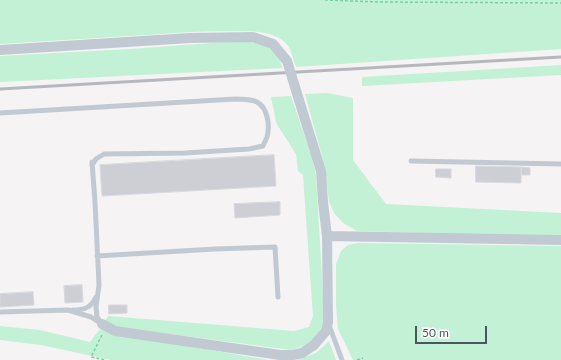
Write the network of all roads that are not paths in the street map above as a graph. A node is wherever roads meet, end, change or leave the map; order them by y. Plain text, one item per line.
1 (0, 50) edge
2 (0, 113) edge
3 (411, 161) dead end
4 (561, 164) edge
5 (327, 236) junction
6 (561, 240) edge
7 (97, 256) junction
8 (98, 292) junction
9 (278, 297) dead end
10 (68, 310) junction
11 (0, 312) edge
12 (328, 322) junction
13 (104, 326) junction
14 (342, 360) edge

1 - 5 street, bridge
2 - 7 lane
3 - 4 lane
5 - 6 street
5 - 12 street
7 - 8 lane
7 - 9 lane
8 - 10 lane
8 - 13 lane
10 - 11 lane
10 - 13 lane
12 - 13 street
12 - 14 lane

